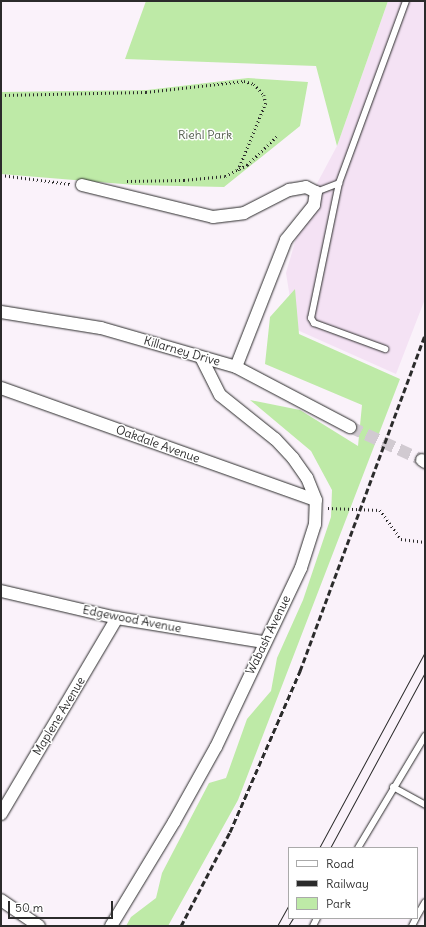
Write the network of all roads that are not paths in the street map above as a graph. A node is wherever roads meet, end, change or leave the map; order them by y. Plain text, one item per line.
1 (406, 1) edge
2 (339, 183) junction
3 (82, 185) road end
4 (316, 192) junction
5 (1, 312) edge
6 (386, 349) dead end
7 (201, 357) junction
8 (236, 367) junction
9 (1, 388) edge
10 (350, 427) tunnel mouth
11 (316, 504) junction
12 (1, 591) edge
13 (117, 618) junction
14 (264, 642) junction
15 (425, 736) edge
16 (393, 787) junction
17 (425, 805) edge
18 (1, 814) edge
19 (359, 847) edge
20 (1, 900) edge
21 (425, 902) edge
22 (418, 915) edge
23 (39, 926) edge
24 (111, 926) edge

1 - 2 lane
2 - 4 lane
2 - 6 lane
3 - 4 street
4 - 8 street
5 - 7 street, Killarney Drive
7 - 8 street, Killarney Drive
7 - 11 street, Wabash Avenue
8 - 10 street, Killarney Drive
9 - 11 street, Oakdale Avenue
11 - 14 street, Wabash Avenue
12 - 13 street, Edgewood Avenue
13 - 14 street, Edgewood Avenue
13 - 18 street, Maplene Avenue
14 - 24 street, Wabash Avenue
15 - 16 lane
16 - 17 lane
16 - 19 lane
20 - 23 street
21 - 22 lane

